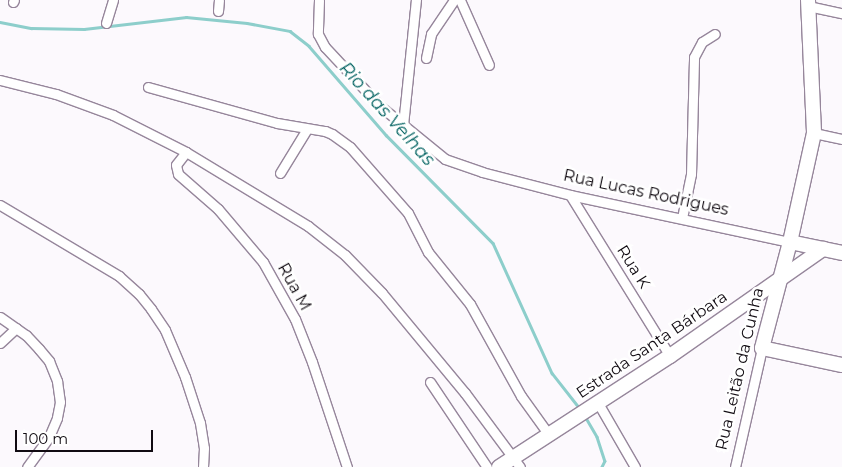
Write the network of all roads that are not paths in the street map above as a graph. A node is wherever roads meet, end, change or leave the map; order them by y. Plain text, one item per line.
1 (113, 0) edge
2 (219, 0) edge
3 (319, 0) edge
4 (416, 0) edge
5 (454, 0) edge
6 (460, 0) edge
7 (808, 3) edge
8 (218, 11) dead end
9 (842, 13) edge
10 (106, 23) dead end
11 (715, 34) dead end
12 (426, 58) dead end
13 (489, 65) dead end
14 (0, 80) edge
15 (148, 86) dead end
16 (402, 125) junction
17 (307, 129) junction
18 (814, 133) junction
19 (842, 139) edge
20 (186, 152) junction
21 (280, 173) dead end
22 (570, 194) junction
23 (0, 205) edge
24 (682, 218) junction
25 (790, 242) junction
26 (823, 249) junction
27 (842, 253) edge
28 (779, 280) junction
29 (0, 317) edge
30 (16, 328) junction
31 (0, 343) edge
32 (762, 348) junction
33 (670, 356) junction
34 (842, 365) edge
35 (430, 382) dead end
36 (596, 405) junction
37 (549, 435) junction
38 (516, 462) edge
39 (27, 467) edge
40 (203, 467) edge
41 (346, 467) edge
42 (486, 467) edge
43 (499, 467) edge
44 (635, 467) edge
45 (735, 467) edge

1 - 10 street
2 - 8 street
3 - 16 street, Rua Lucas Rodrigues
4 - 16 street
5 - 12 street
6 - 13 street
7 - 9 street
7 - 18 street, Rua Leitão da Cunha
11 - 24 street
14 - 20 street
15 - 17 street
16 - 22 street, Rua Lucas Rodrigues
17 - 21 street
17 - 37 street
18 - 19 street
18 - 25 street, Rua Leitão da Cunha
20 - 38 street
20 - 41 street, Rua M
22 - 24 street, Rua Lucas Rodrigues
22 - 33 street, Rua K
23 - 40 street
24 - 25 street, Rua Lucas Rodrigues
25 - 26 street, Rua Lucas Rodrigues
25 - 28 street, Rua Leitão da Cunha
26 - 27 street, Rua Lucas Rodrigues
26 - 28 street, Estrada Santa Bárbara
28 - 32 street, Rua Leitão da Cunha
28 - 33 street, Estrada Santa Bárbara
29 - 30 street
30 - 31 street
30 - 39 street
32 - 34 street
32 - 45 street, Rua Leitão da Cunha
33 - 36 street, Estrada Santa Bárbara
35 - 42 street
36 - 37 street, Estrada Santa Bárbara
36 - 44 street
37 - 38 street, Estrada Santa Bárbara
38 - 43 street, Estrada Santa Bárbara

